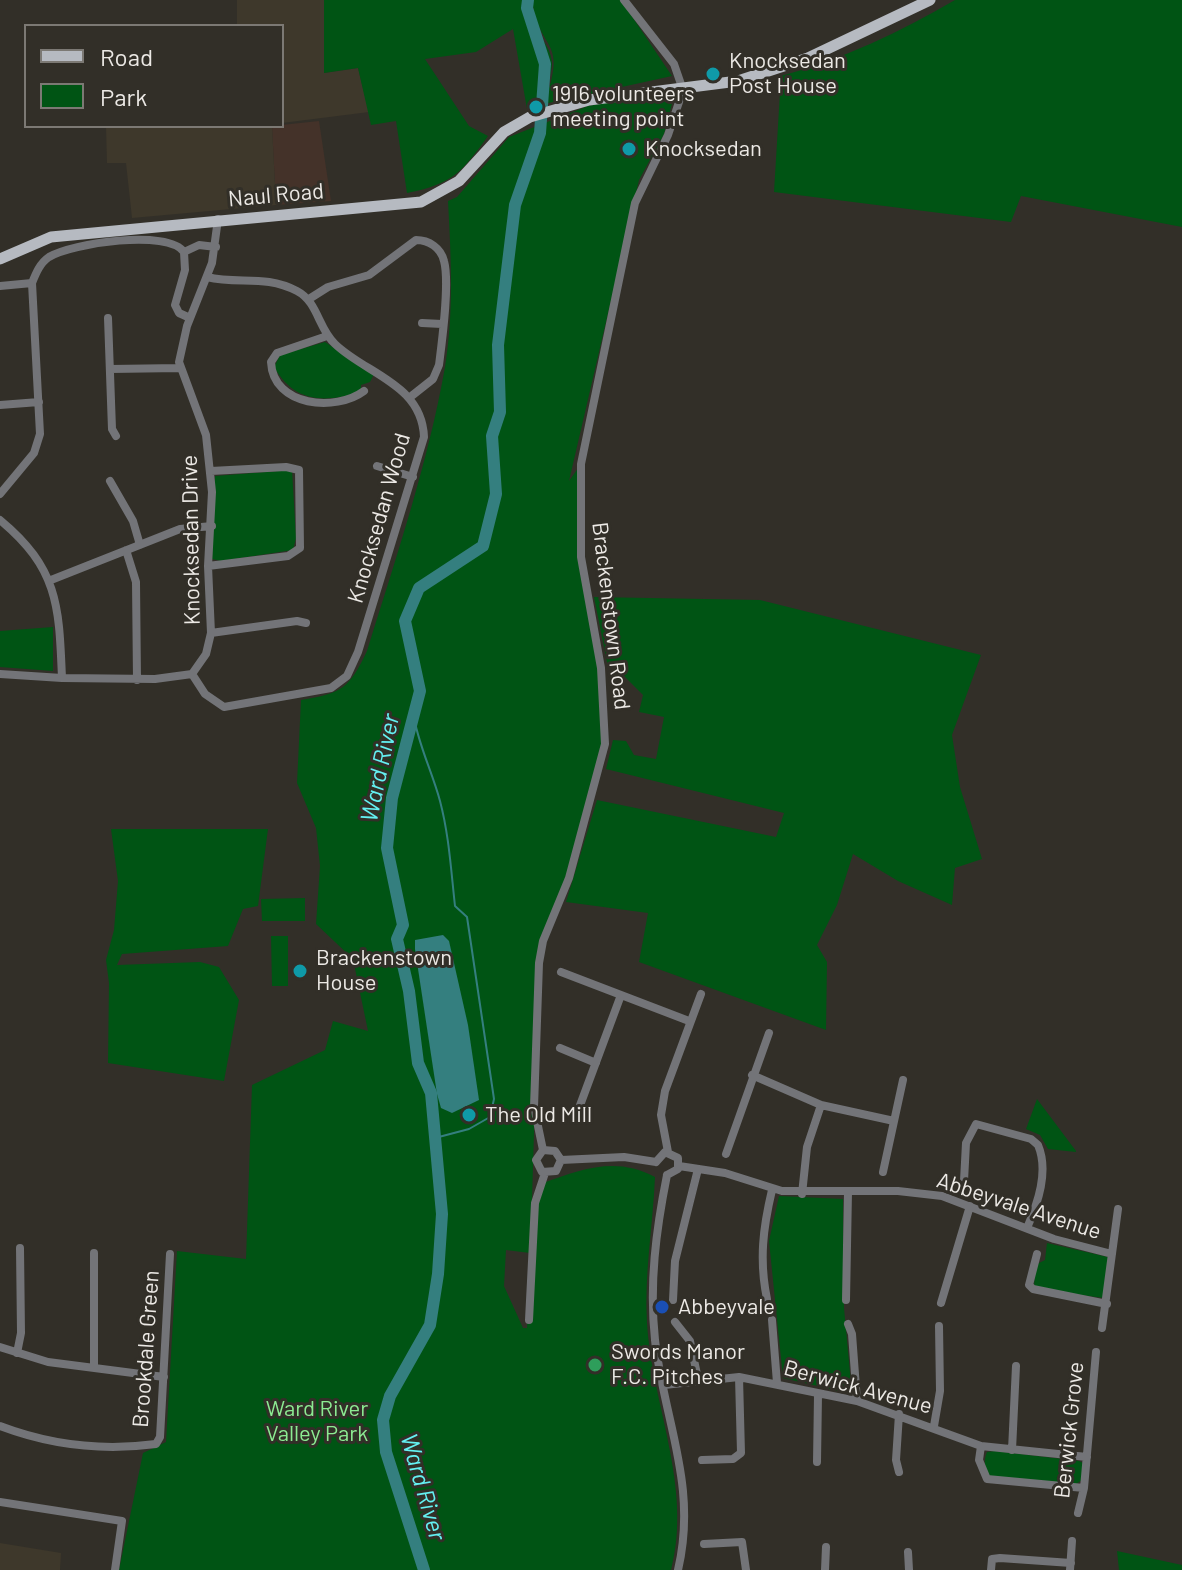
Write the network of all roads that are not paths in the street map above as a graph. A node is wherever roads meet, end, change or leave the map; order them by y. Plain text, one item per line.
1 (624, 0) edge
2 (930, 0) edge
3 (683, 90) junction
4 (218, 219) junction
5 (216, 247) junction
6 (184, 252) junction
7 (0, 259) edge
8 (207, 277) junction
9 (32, 283) junction
10 (0, 286) edge
11 (309, 299) junction
12 (108, 318) dead end
13 (190, 318) junction
14 (422, 323) dead end
15 (442, 324) junction
16 (327, 336) junction
17 (180, 368) junction
18 (110, 369) junction
19 (364, 391) dead end
20 (409, 398) junction
21 (39, 402) junction
22 (0, 405) edge
23 (116, 436) dead end
24 (377, 466) dead end
25 (211, 471) junction
26 (413, 477) junction
27 (110, 481) dead end
28 (0, 494) edge
29 (0, 520) edge
30 (212, 526) junction
31 (140, 545) junction
32 (126, 550) junction
33 (208, 566) junction
34 (51, 580) junction
35 (306, 623) dead end
36 (211, 633) junction
37 (0, 674) edge
38 (192, 674) junction
39 (62, 678) junction
40 (137, 680) junction
41 (561, 972) dead end
42 (701, 994) dead end
43 (621, 995) junction
44 (689, 1021) junction
45 (769, 1033) dead end
46 (560, 1048) dead end
47 (596, 1063) junction
48 (752, 1075) junction
49 (903, 1080) dead end
50 (821, 1105) junction
51 (579, 1108) dead end
52 (894, 1121) junction
53 (543, 1150) junction
54 (668, 1152) junction
55 (726, 1154) dead end
56 (561, 1160) junction
57 (656, 1162) junction
58 (679, 1166) junction
59 (698, 1169) junction
60 (883, 1172) dead end
61 (545, 1173) junction
62 (667, 1175) junction
63 (964, 1181) dead end
64 (772, 1190) junction
65 (848, 1192) junction
66 (802, 1194) junction
67 (970, 1206) junction
68 (1118, 1209) dead end
69 (1027, 1228) junction
70 (20, 1248) dead end
71 (94, 1253) dead end
72 (170, 1254) dead end
73 (1037, 1254) dead end
74 (1112, 1254) junction
75 (767, 1299) dead end
76 (673, 1300) dead end
77 (846, 1300) dead end
78 (941, 1303) dead end
79 (1107, 1304) junction
80 (529, 1320) dead end
81 (772, 1320) dead end
82 (675, 1322) dead end
83 (848, 1324) dead end
84 (939, 1326) dead end
85 (1102, 1328) dead end
86 (0, 1347) edge
87 (1096, 1352) dead end
88 (17, 1353) junction
89 (94, 1366) junction
90 (1016, 1366) dead end
91 (164, 1377) junction
92 (739, 1377) junction
93 (698, 1379) junction
94 (777, 1383) junction
95 (664, 1385) junction
96 (818, 1395) junction
97 (857, 1401) junction
98 (899, 1414) junction
99 (0, 1426) edge
100 (934, 1426) junction
101 (981, 1446) junction
102 (1012, 1450) junction
103 (1087, 1457) junction
104 (702, 1460) dead end
105 (817, 1462) dead end
106 (899, 1472) dead end
107 (1084, 1488) junction
108 (0, 1502) edge
109 (1078, 1513) dead end
110 (1072, 1541) dead end
111 (704, 1544) dead end
112 (826, 1547) dead end
113 (908, 1552) dead end
114 (1070, 1567) edge
115 (115, 1570) edge
116 (678, 1570) edge
117 (746, 1570) edge
118 (825, 1570) edge
119 (909, 1570) edge
120 (991, 1570) edge

1 - 3 street
2 - 3 main road
3 - 4 main road, Naul Road
3 - 53 street, Brackenstown Road
4 - 5 street
4 - 7 main road, Naul Road
5 - 6 street
5 - 8 street
6 - 9 street
6 - 13 street
8 - 11 street
8 - 13 street
9 - 10 street
9 - 21 street
11 - 15 street
11 - 16 street, Knocksedan Wood
12 - 18 street
13 - 17 street
14 - 15 street
15 - 20 street
16 - 19 street
16 - 20 street, Knocksedan Wood
17 - 18 street
17 - 25 street, Knocksedan Drive
18 - 23 street
20 - 26 street, Knocksedan Wood
21 - 22 street
21 - 28 street
24 - 26 street
25 - 30 street, Knocksedan Drive
25 - 33 street
26 - 38 street, Knocksedan Wood
27 - 31 street
29 - 34 street
30 - 31 street
30 - 33 street, Knocksedan Drive
31 - 32 street
32 - 34 street
32 - 40 street
33 - 36 street, Knocksedan Drive
34 - 39 street
35 - 36 street
36 - 38 street, Knocksedan Drive
37 - 39 street
38 - 40 street
39 - 40 street
41 - 43 street
42 - 44 street
43 - 44 street
43 - 47 street
44 - 54 street
45 - 48 street
46 - 47 street
47 - 51 street
48 - 50 street
48 - 55 street
49 - 52 street
50 - 52 street
50 - 66 street
52 - 60 street
53 - 56 street
53 - 61 street
54 - 57 street
54 - 58 street
56 - 57 street
56 - 61 street
57 - 62 street
58 - 59 street, Abbeyvale Avenue
58 - 62 street
59 - 64 street, Abbeyvale Avenue
59 - 76 street
61 - 80 street
62 - 95 street
63 - 69 street
64 - 66 street, Abbeyvale Avenue
64 - 75 street
65 - 66 street, Abbeyvale Avenue
65 - 67 street, Abbeyvale Avenue
65 - 77 street
67 - 69 street, Abbeyvale Avenue
67 - 78 street
68 - 74 street
69 - 74 street, Abbeyvale Avenue
70 - 88 street
71 - 89 street
72 - 91 street, Brookdale Green
73 - 79 street
74 - 79 street
79 - 85 street
81 - 94 street
82 - 93 street
83 - 97 street
84 - 100 street
86 - 88 street
87 - 103 street, Berwick Grove
88 - 89 street
89 - 91 street
90 - 102 street
91 - 99 street, Brookdale Green
92 - 93 street, Berwick Avenue
92 - 94 street, Berwick Avenue
92 - 104 street
93 - 95 street, Berwick Avenue
94 - 96 street, Berwick Avenue
95 - 116 street
96 - 97 street, Berwick Avenue
96 - 105 street
97 - 98 street, Berwick Avenue
98 - 100 street, Berwick Avenue
98 - 106 street
100 - 101 street, Berwick Avenue
101 - 102 street, Berwick Avenue
101 - 107 street
102 - 103 street, Berwick Avenue
103 - 107 street, Berwick Grove
107 - 109 street, Berwick Grove
108 - 115 street
110 - 114 street
111 - 117 street
112 - 118 street
113 - 119 street
114 - 120 street

